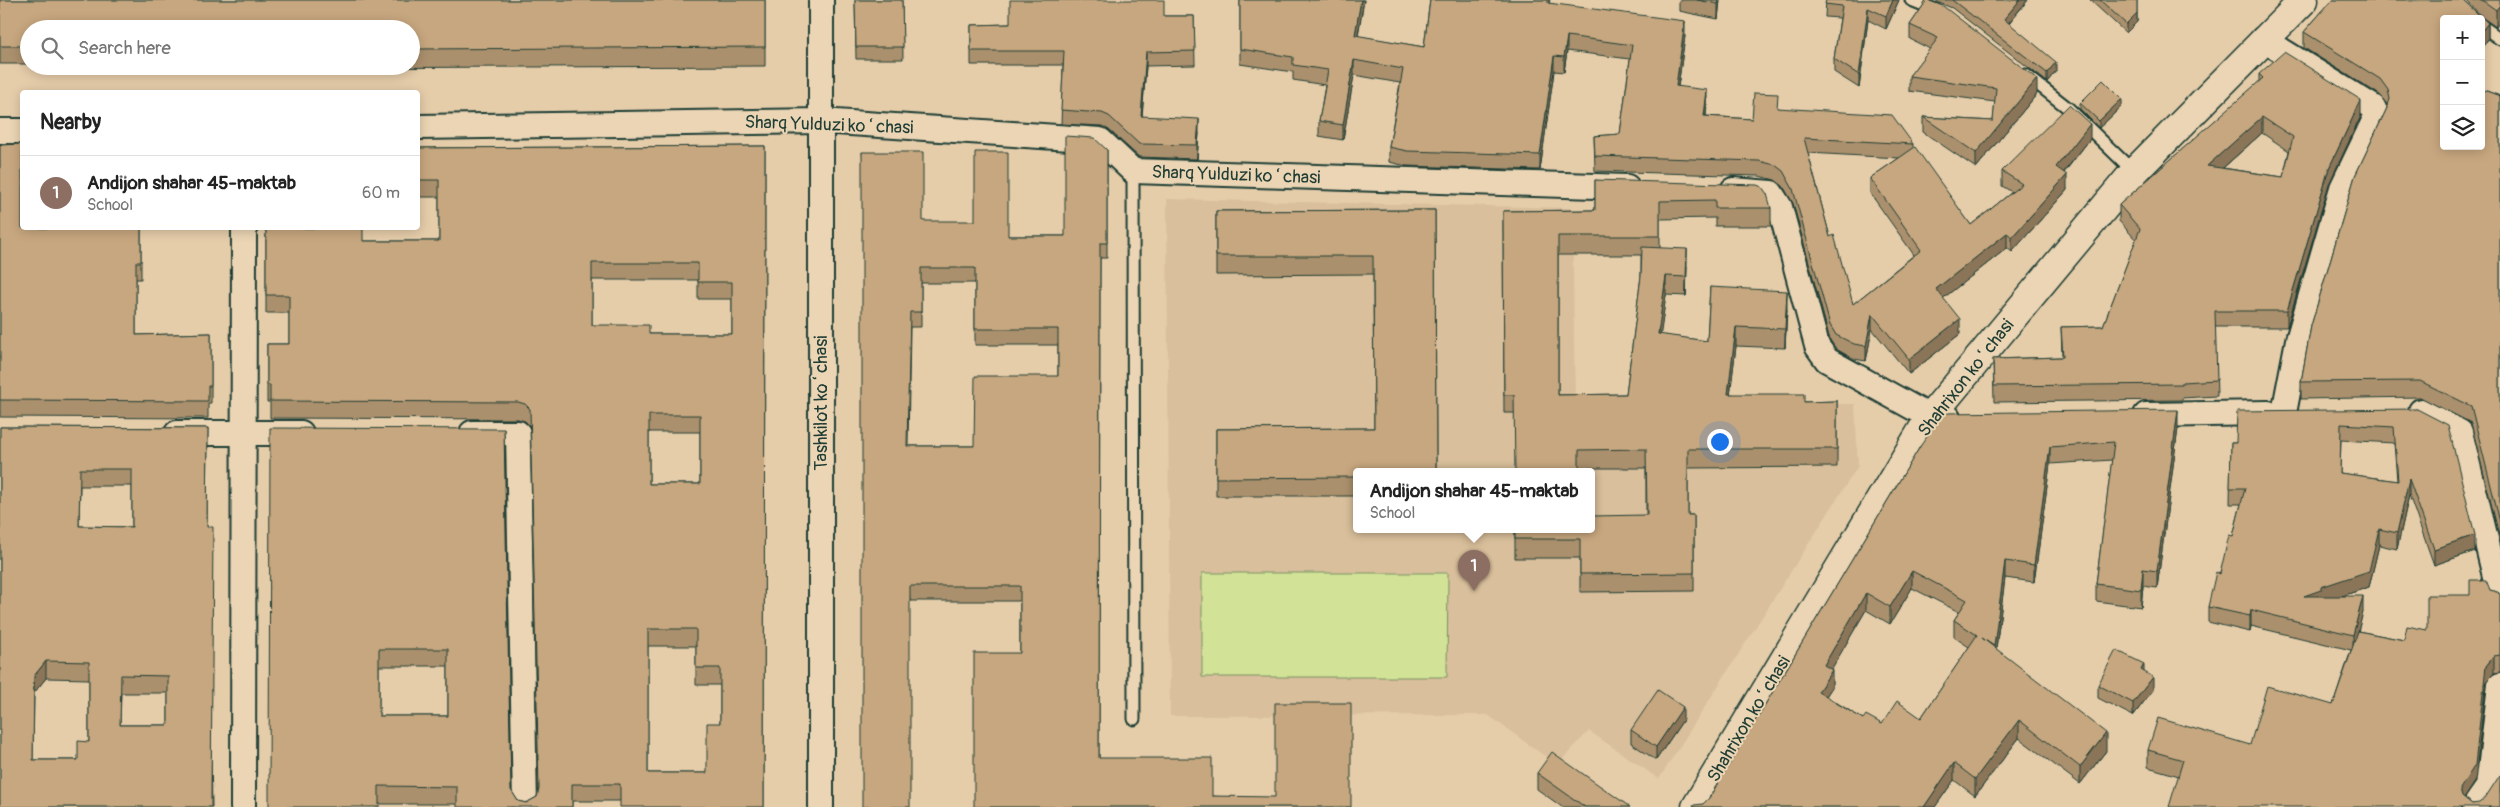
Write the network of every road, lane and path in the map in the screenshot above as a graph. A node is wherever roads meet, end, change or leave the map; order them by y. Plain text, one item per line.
1 (821, 0) edge
2 (1911, 0) edge
3 (2304, 0) edge
4 (1947, 14) edge
5 (2485, 28) edge
6 (2500, 38) edge
7 (2263, 39) junction
8 (2015, 67) edge
9 (820, 121) junction
10 (420, 127) edge
11 (0, 131) edge
12 (20, 131) edge
13 (1133, 171) junction
14 (2134, 172) junction
15 (1651, 187) edge
16 (1710, 189) edge
17 (244, 230) edge
18 (2401, 411) edge
19 (2127, 415) edge
20 (1969, 417) edge
21 (1930, 418) junction
22 (157, 432) edge
23 (323, 433) edge
24 (450, 433) edge
25 (245, 434) junction
26 (2500, 597) edge
27 (2500, 685) edge
28 (1134, 719) dead end
29 (2492, 797) edge
30 (243, 807) edge
31 (525, 807) edge
32 (821, 807) edge
33 (1696, 807) edge
34 (2474, 807) edge

1 - 9 street, Tashkilot koʻchasi
2 - 4 lane
3 - 7 street, Shahrixon koʻchasi
5 - 6 lane
7 - 14 street, Shahrixon koʻchasi
7 - 19 street
8 - 14 lane
9 - 10 street, Sharq Yulduzi koʻchasi
9 - 13 street, Sharq Yulduzi koʻchasi
9 - 32 street, Tashkilot koʻchasi
11 - 12 street
13 - 15 street, Sharq Yulduzi koʻchasi
13 - 28 lane
14 - 21 street, Shahrixon koʻchasi
16 - 21 street
17 - 25 street
18 - 26 street
20 - 21 street
21 - 33 street, Shahrixon koʻchasi
22 - 25 street
23 - 25 street
24 - 31 street
25 - 30 street
27 - 29 street
29 - 34 street

